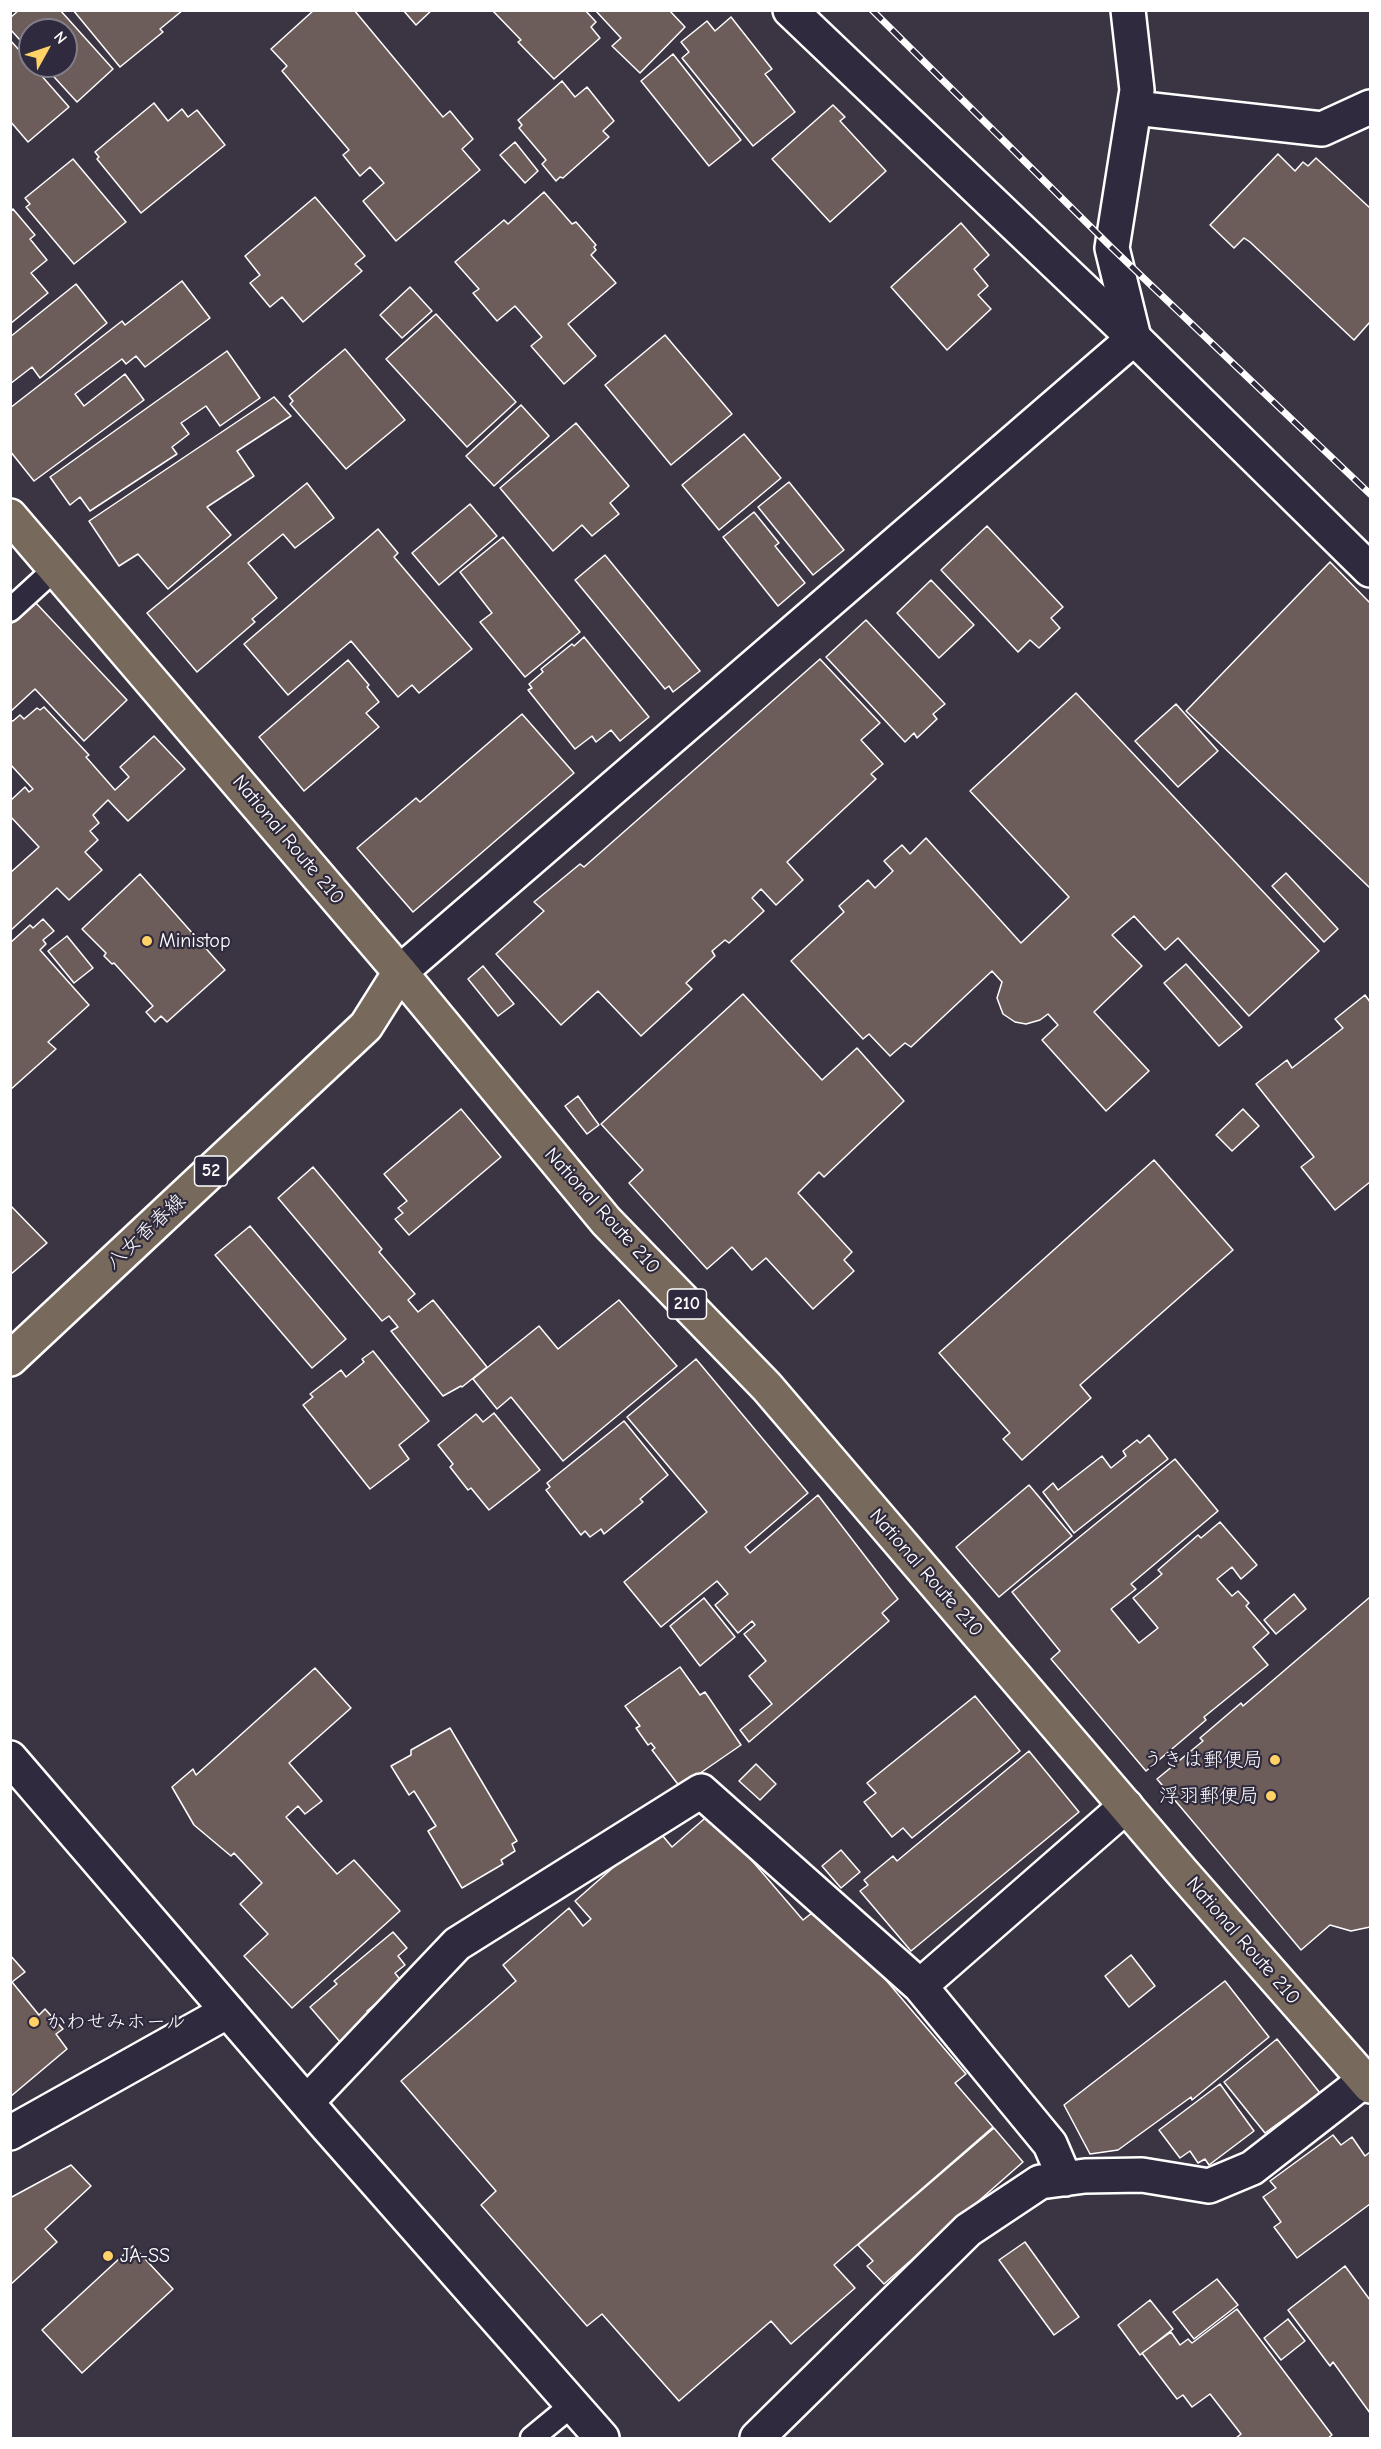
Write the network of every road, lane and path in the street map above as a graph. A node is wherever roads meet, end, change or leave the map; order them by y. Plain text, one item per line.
1 (790, 10) edge
2 (1128, 10) edge
3 (1371, 107) edge
4 (1135, 108) junction
5 (1134, 338) junction
6 (10, 516) edge
7 (56, 568) junction
8 (1371, 570) edge
9 (10, 610) edge
10 (400, 972) junction
11 (10, 1359) edge
12 (10, 1758) edge
13 (1126, 1806) junction
14 (920, 1986) junction
15 (228, 2011) junction
16 (1368, 2083) edge
17 (307, 2102) junction
18 (10, 2133) edge
19 (1065, 2179) junction
20 (572, 2405) junction
21 (532, 2439) edge
22 (602, 2439) edge
23 (757, 2439) edge

1 - 5 street
2 - 4 street
3 - 4 street
4 - 5 street
5 - 8 street
5 - 10 street
6 - 7 main road, National Route 210 / 210
7 - 9 lane
7 - 10 main road, National Route 210 / 210
10 - 11 main road, 八女香春線 / 52
10 - 13 main road, National Route 210 / 210
12 - 15 street
13 - 14 street
13 - 16 main road, National Route 210 / 210
14 - 17 street
14 - 19 street
15 - 17 street
15 - 18 street
16 - 19 street
17 - 20 street
19 - 23 street
20 - 21 lane
20 - 22 street

